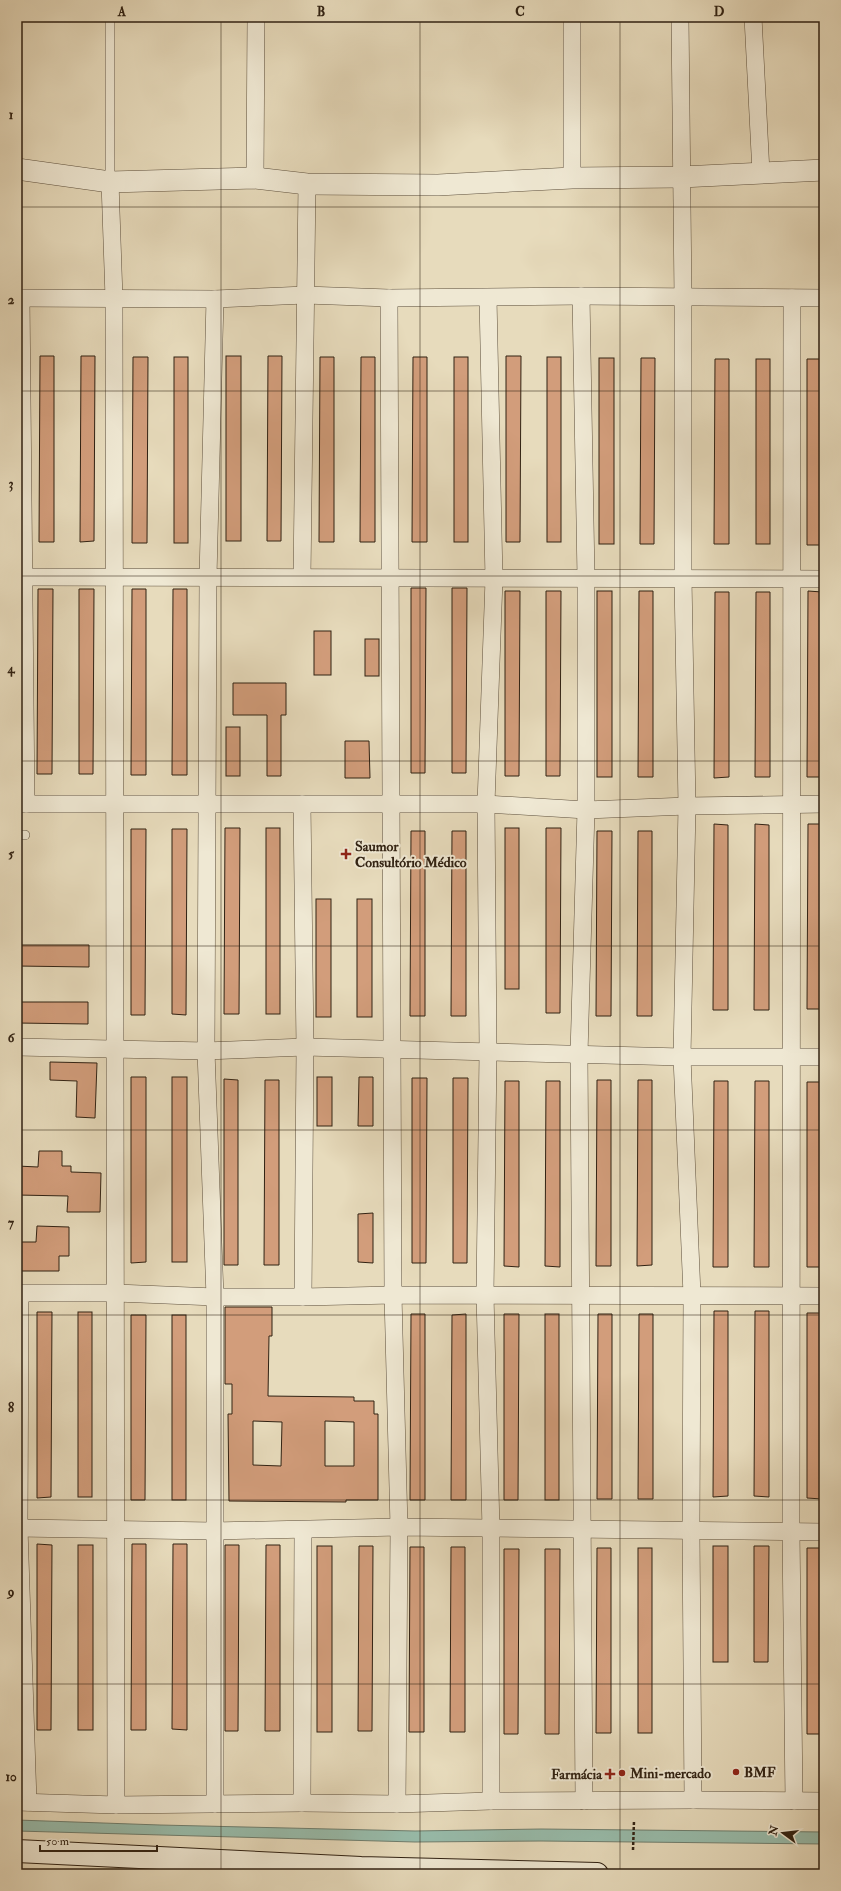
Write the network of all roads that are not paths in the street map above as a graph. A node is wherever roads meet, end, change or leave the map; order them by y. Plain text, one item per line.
1 (110, 17) edge
2 (256, 17) edge
3 (572, 17) edge
4 (680, 17) edge
5 (753, 17) edge
6 (17, 169) edge
7 (824, 170) edge
8 (761, 173) junction
9 (681, 177) junction
10 (255, 178) junction
11 (572, 178) junction
12 (110, 182) junction
13 (307, 184) junction
14 (305, 295) junction
15 (581, 296) junction
16 (19, 298) edge
17 (114, 298) junction
18 (389, 298) junction
19 (488, 298) junction
20 (683, 298) junction
21 (792, 298) junction
22 (824, 298) edge
23 (215, 299) junction
24 (20, 576) edge
25 (115, 577) junction
26 (208, 577) junction
27 (302, 577) junction
28 (390, 578) junction
29 (586, 578) junction
30 (683, 578) junction
31 (494, 579) junction
32 (792, 579) junction
33 (824, 579) edge
34 (22, 804) edge
35 (115, 804) junction
36 (208, 804) junction
37 (302, 804) junction
38 (391, 804) junction
39 (486, 804) junction
40 (791, 804) junction
41 (824, 804) edge
42 (687, 806) junction
43 (586, 810) junction
44 (17, 1047) edge
45 (305, 1047) junction
46 (116, 1049) junction
47 (392, 1050) junction
48 (206, 1051) junction
49 (488, 1051) junction
50 (579, 1054) junction
51 (682, 1057) junction
52 (792, 1057) junction
53 (824, 1057) edge
54 (18, 1293) edge
55 (116, 1293) junction
56 (393, 1295) junction
57 (484, 1295) junction
58 (692, 1295) junction
59 (581, 1296) junction
60 (791, 1296) junction
61 (824, 1296) edge
62 (215, 1297) junction
63 (303, 1298) junction
64 (399, 1527) junction
65 (18, 1528) edge
66 (117, 1529) junction
67 (491, 1529) junction
68 (303, 1530) junction
69 (582, 1530) junction
70 (214, 1531) junction
71 (690, 1531) junction
72 (791, 1532) junction
73 (824, 1532) edge
74 (21, 1799) edge
75 (693, 1800) junction
76 (491, 1801) junction
77 (584, 1801) junction
78 (794, 1801) junction
79 (824, 1801) edge
80 (302, 1803) junction
81 (215, 1804) junction
82 (397, 1804) junction
83 (116, 1805) junction
84 (17, 1851) edge
85 (597, 1874) edge

1 - 12 lane
2 - 10 street
3 - 11 street
4 - 9 street
5 - 8 street
6 - 12 street
7 - 8 street
8 - 9 street
9 - 11 street
9 - 20 street
10 - 12 street
10 - 13 street
11 - 13 street
12 - 17 street
13 - 14 street
14 - 18 street
14 - 23 street
14 - 27 street
15 - 19 street
15 - 20 street
15 - 29 street
16 - 17 street
16 - 24 street
17 - 23 street
17 - 25 street
18 - 19 street
18 - 28 street
19 - 31 street
20 - 21 street
20 - 30 street
21 - 22 street
21 - 32 street
23 - 26 street
24 - 25 street
24 - 34 street
25 - 26 street
25 - 35 street
26 - 27 street
26 - 36 street
27 - 28 street
28 - 31 street
28 - 38 street
29 - 30 street
29 - 31 street
29 - 43 street
30 - 32 street
30 - 42 street
31 - 39 street
32 - 33 street
32 - 40 street
34 - 35 street
35 - 36 street
35 - 46 street
36 - 37 street
36 - 48 street
37 - 38 street
37 - 45 street
38 - 39 street
38 - 47 street
39 - 43 street
39 - 49 street
40 - 41 street
40 - 42 street
40 - 52 street
42 - 43 street
42 - 51 street
43 - 50 street
44 - 46 street
45 - 47 street
45 - 48 street
45 - 63 street
46 - 48 street
46 - 55 street
47 - 49 street
47 - 56 street
48 - 62 street
49 - 50 street
49 - 57 street
50 - 51 street
50 - 59 street
51 - 52 street
51 - 58 street
52 - 53 street
52 - 60 street
54 - 55 street
54 - 65 street
55 - 62 street
55 - 66 street
56 - 57 street
56 - 63 street
56 - 64 street
57 - 59 street
57 - 67 street
58 - 59 street
58 - 60 street
58 - 71 street
59 - 69 street
60 - 61 street
60 - 72 street
62 - 63 street
62 - 70 street
64 - 67 street
64 - 68 street
64 - 82 street
65 - 66 street
65 - 74 street
66 - 70 street
66 - 83 street
67 - 69 street
67 - 76 street
68 - 70 street
68 - 80 street
69 - 71 street
69 - 77 street
70 - 81 street
71 - 72 street
71 - 75 street
72 - 73 street
72 - 78 street
74 - 83 street
75 - 77 street
75 - 78 street
76 - 77 street
76 - 82 street
78 - 79 street
80 - 81 street
80 - 82 street
81 - 83 street
84 - 85 main road

